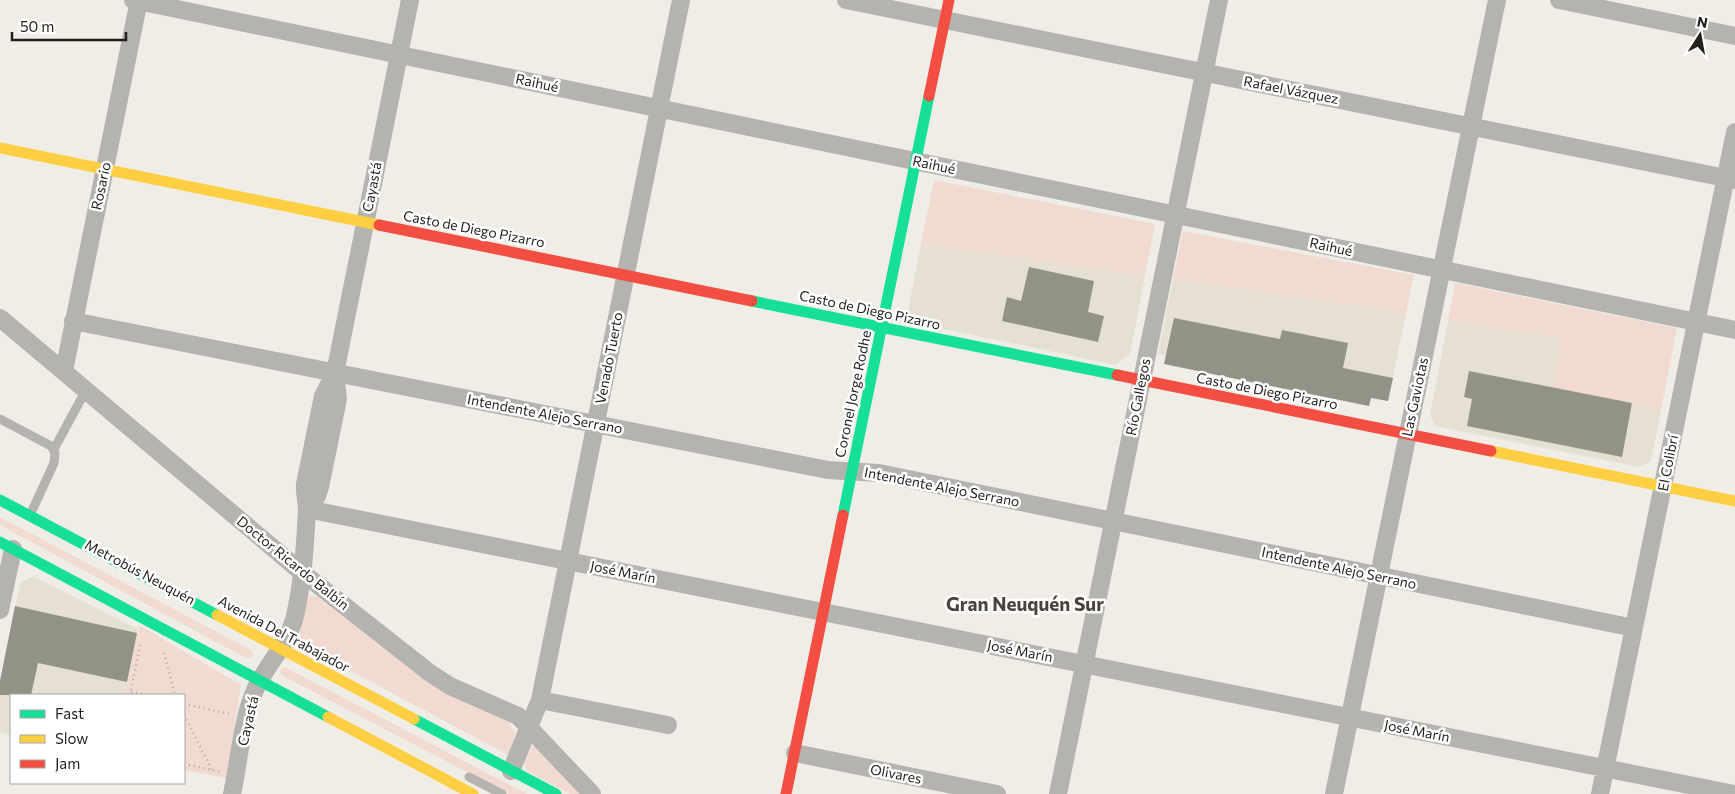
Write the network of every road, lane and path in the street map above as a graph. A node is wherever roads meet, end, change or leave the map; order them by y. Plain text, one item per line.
1 (137, 0) edge
2 (410, 0) edge
3 (681, 0) edge
4 (846, 0) edge
5 (949, 0) edge
6 (1219, 0) edge
7 (1497, 0) edge
8 (1559, 0) edge
9 (945, 20) junction
10 (1735, 36) edge
11 (399, 55) junction
12 (1204, 73) junction
13 (659, 108) junction
14 (1470, 126) junction
15 (1735, 132) edge
16 (0, 148) edge
17 (916, 161) junction
18 (104, 169) junction
19 (1730, 179) edge
20 (1176, 215) junction
21 (365, 223) junction
22 (1441, 269) junction
23 (626, 276) junction
24 (0, 318) edge
25 (73, 321) junction
26 (1696, 322) junction
27 (882, 328) junction
28 (1735, 330) edge
29 (64, 371) junction
30 (335, 373) junction
31 (1142, 381) junction
32 (86, 390) junction
33 (0, 419) edge
34 (596, 424) junction
35 (1407, 435) junction
36 (54, 449) junction
37 (852, 471) junction
38 (1663, 487) junction
39 (0, 500) edge
40 (1735, 501) edge
41 (307, 509) junction
42 (30, 516) junction
43 (1113, 521) junction
44 (6, 546) edge
45 (568, 561) junction
46 (304, 574) junction
47 (1378, 576) junction
48 (146, 608) dead end
49 (0, 610) edge
50 (824, 612) junction
51 (1634, 628) junction
52 (142, 638) dead end
53 (163, 648) dead end
54 (1084, 664) junction
55 (268, 665) junction
56 (130, 693) edge
57 (175, 694) edge
58 (540, 700) junction
59 (185, 704) edge
60 (235, 707) dead end
61 (185, 717) edge
62 (1349, 717) junction
63 (668, 725) dead end
64 (530, 727) junction
65 (795, 753) junction
66 (185, 764) edge
67 (1605, 769) junction
68 (212, 770) junction
69 (511, 771) junction
70 (459, 772) dead end
71 (223, 777) dead end
72 (232, 794) edge
73 (473, 794) edge
74 (502, 794) edge
75 (556, 794) edge
76 (592, 794) edge
77 (786, 794) edge
78 (997, 794) edge
79 (1058, 794) edge
80 (1334, 794) edge
81 (1600, 794) edge
82 (1734, 794) edge

1 - 11 street, Raihué
1 - 18 street, Rosario
2 - 11 street, Cayastá
3 - 13 street, Venado Tuerto
4 - 9 street, Rafael Vázquez
5 - 9 main road, Coronel Jorge Rodhe
6 - 12 street, Río Gallegos
7 - 14 street, Las Gaviotas
8 - 10 street
9 - 12 street, Rafael Vázquez
9 - 17 main road, Coronel Jorge Rodhe
11 - 13 street, Raihué
11 - 21 street, Cayastá
12 - 14 street, Rafael Vázquez
12 - 20 street, Río Gallegos
13 - 17 street, Raihué
13 - 23 street, Venado Tuerto
14 - 19 street, Rafael Vázquez
14 - 22 street, Las Gaviotas
15 - 19 street, El Colibrí
16 - 18 main road, Casto de Diego Pizarro
17 - 20 street, Raihué
17 - 27 main road, Coronel Jorge Rodhe
18 - 21 main road, Casto de Diego Pizarro
18 - 25 street, Rosario
19 - 26 street, El Colibrí
20 - 22 street, Raihué
20 - 31 street, Río Gallegos
21 - 23 main road, Casto de Diego Pizarro
21 - 30 street, Cayastá
22 - 26 street, Raihué
22 - 35 street, Las Gaviotas
23 - 27 main road, Casto de Diego Pizarro
23 - 34 street, Venado Tuerto
24 - 29 street, Doctor Ricardo Balbín
25 - 29 street, Rosario
25 - 30 street, Intendente Alejo Serrano
26 - 28 street, Raihué
26 - 38 street, El Colibrí
27 - 31 main road, Casto de Diego Pizarro
27 - 37 main road, Coronel Jorge Rodhe
29 - 32 street, Doctor Ricardo Balbín
30 - 34 street, Intendente Alejo Serrano
30 - 41 street, Cayastá
31 - 35 main road, Casto de Diego Pizarro
31 - 43 street, Río Gallegos
32 - 36 lane
32 - 46 street, Doctor Ricardo Balbín
33 - 36 lane
34 - 37 street, Intendente Alejo Serrano
34 - 45 street, Venado Tuerto
35 - 38 main road, Casto de Diego Pizarro
35 - 47 street, Las Gaviotas
36 - 42 lane
37 - 43 street, Intendente Alejo Serrano
37 - 50 main road, Coronel Jorge Rodhe
38 - 40 main road, Casto de Diego Pizarro
38 - 51 street, El Colibrí
39 - 42 main road, Avenida Del Trabajador
41 - 45 street, José Marín
41 - 46 street, Cayastá
42 - 55 main road, Avenida Del Trabajador
43 - 47 street, Intendente Alejo Serrano
43 - 54 street, Río Gallegos
44 - 49 street
44 - 55 main road, Avenida Del Trabajador
45 - 50 street, José Marín
45 - 58 street, Venado Tuerto
46 - 55 street, Cayastá
46 - 64 street, Doctor Ricardo Balbín
47 - 51 street, Intendente Alejo Serrano
47 - 62 street, Las Gaviotas
48 - 55 lane
50 - 54 street, José Marín
50 - 65 main road, Coronel Jorge Rodhe
51 - 67 street, El Colibrí
52 - 56 path
53 - 57 path
54 - 62 street, José Marín
54 - 79 street, Río Gallegos
55 - 69 main road, Avenida Del Trabajador
55 - 72 street, Cayastá
55 - 73 main road, Avenida Del Trabajador
58 - 63 street
58 - 64 street, Venado Tuerto
59 - 60 path
61 - 68 path
62 - 67 street, José Marín
62 - 80 street, Las Gaviotas
64 - 69 street, Venado Tuerto
64 - 76 street, Doctor Ricardo Balbín
65 - 77 main road, Coronel Jorge Rodhe
65 - 78 street, Olivares
66 - 68 path
67 - 81 street, El Colibrí
67 - 82 street, José Marín
68 - 71 path
69 - 75 main road, Avenida Del Trabajador
70 - 74 lane

